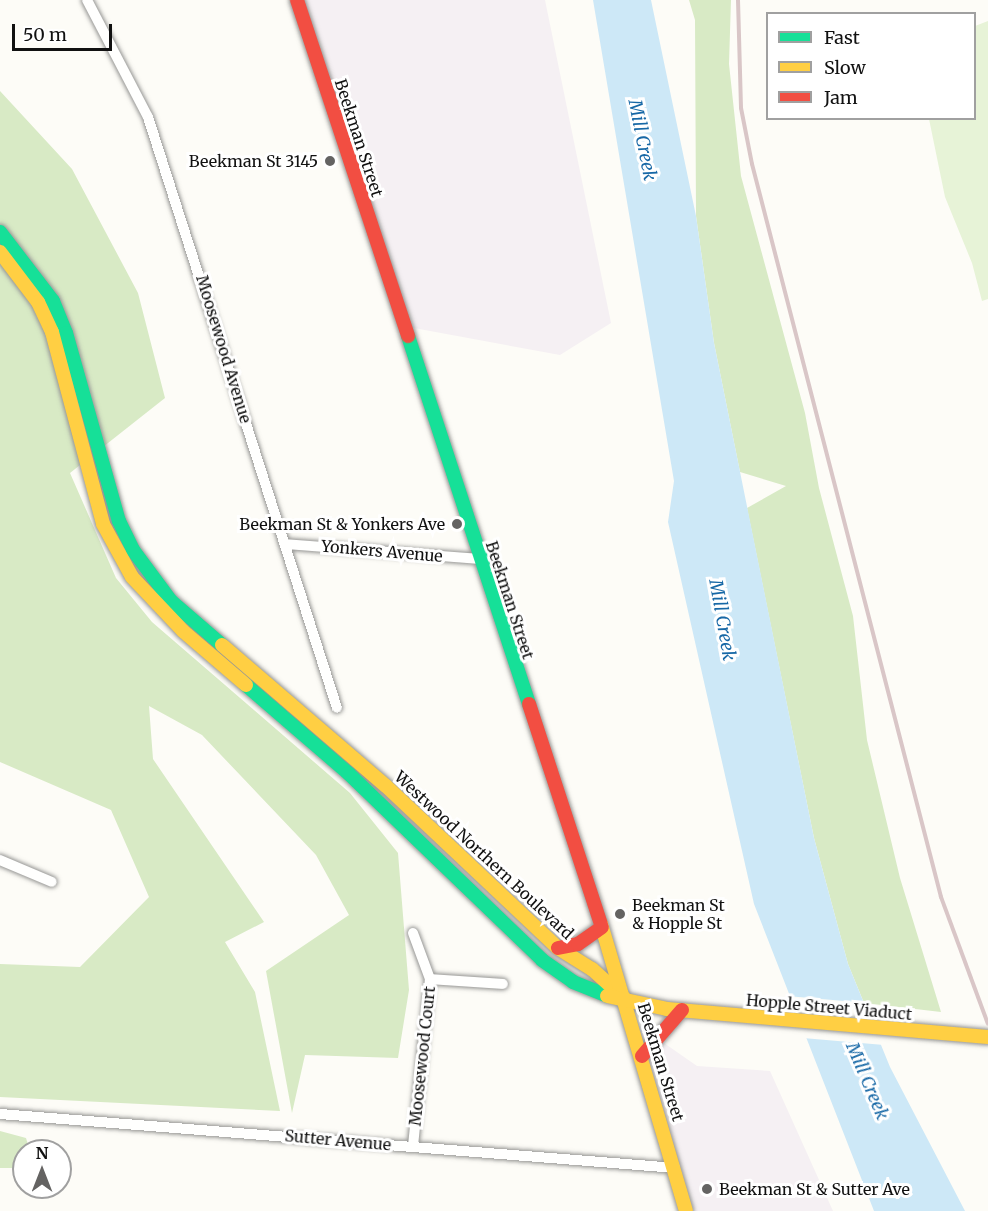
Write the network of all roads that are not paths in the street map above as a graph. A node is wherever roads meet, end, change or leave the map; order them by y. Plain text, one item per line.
1 (87, 0) edge
2 (297, 0) edge
3 (0, 232) edge
4 (0, 252) edge
5 (285, 544) junction
6 (478, 559) junction
7 (338, 708) dead end
8 (0, 860) edge
9 (52, 882) dead end
10 (602, 927) junction
11 (414, 933) dead end
12 (558, 948) junction
13 (430, 979) junction
14 (503, 984) dead end
15 (625, 999) junction
16 (669, 1014) junction
17 (988, 1037) edge
18 (642, 1056) junction
19 (0, 1114) edge
20 (413, 1146) junction
21 (675, 1168) junction
22 (686, 1211) edge

1 - 5 street, Moosewood Avenue
2 - 6 main road, Beekman Street
3 - 12 main road, Westwood Northern Boulevard
4 - 15 main road, Westwood Northern Boulevard
5 - 6 street, Yonkers Avenue
5 - 7 street, Moosewood Avenue
6 - 10 main road, Beekman Street
8 - 9 street
10 - 12 main road
10 - 15 main road, Beekman Street
11 - 13 street, Moosewood Court
12 - 15 main road, Westwood Northern Boulevard
13 - 14 street
13 - 20 street, Moosewood Court
15 - 16 main road, Hopple Street Viaduct
15 - 18 main road, Beekman Street
16 - 17 main road, Hopple Street Viaduct
16 - 18 main road
18 - 21 main road, Beekman Street
19 - 20 street, Sutter Avenue
20 - 21 street, Sutter Avenue
21 - 22 main road, Beekman Street

